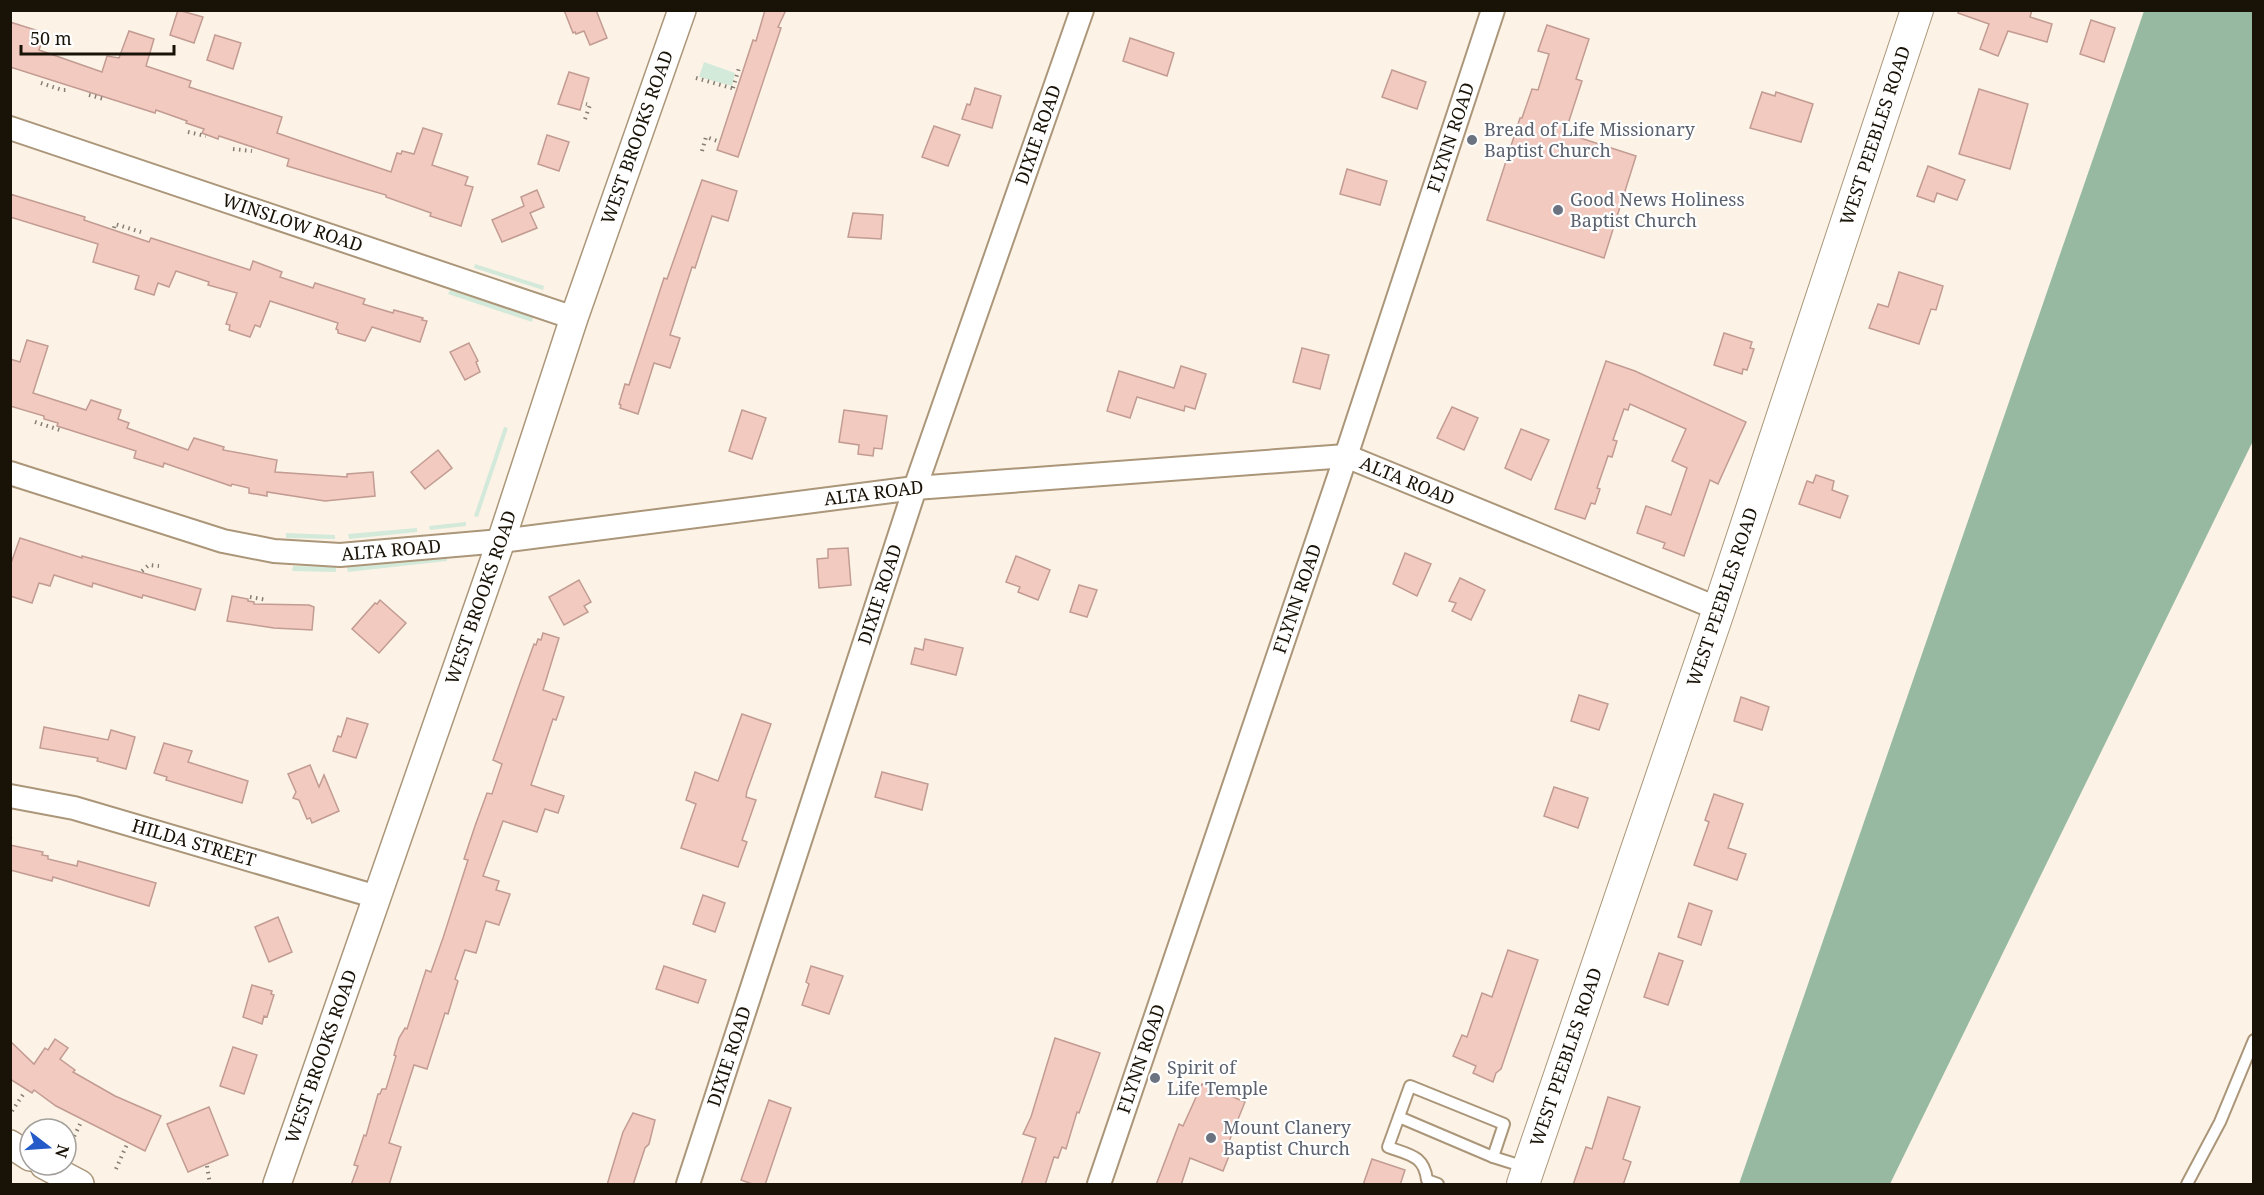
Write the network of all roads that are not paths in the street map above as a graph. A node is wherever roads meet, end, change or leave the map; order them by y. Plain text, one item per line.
1 (682, 10) edge
2 (1082, 10) edge
3 (1493, 10) edge
4 (1917, 10) edge
5 (10, 128) edge
6 (574, 318) junction
7 (1346, 456) junction
8 (10, 473) edge
9 (915, 488) junction
10 (501, 541) junction
11 (1719, 609) junction
12 (10, 796) edge
13 (377, 897) junction
14 (2253, 1043) edge
15 (1399, 1117) junction
16 (1493, 1157) junction
17 (1526, 1176) edge
18 (66, 1177) edge
19 (80, 1185) edge
20 (277, 1185) edge
21 (688, 1185) edge
22 (1099, 1185) edge
23 (1438, 1185) edge
24 (2187, 1185) edge

1 - 6 street, WEST BROOKS ROAD
2 - 9 street, DIXIE ROAD
3 - 7 street, FLYNN ROAD
4 - 11 main road, WEST PEEBLES ROAD
5 - 6 street, WINSLOW ROAD
6 - 10 street, WEST BROOKS ROAD
7 - 9 street, ALTA ROAD
7 - 11 street, ALTA ROAD
7 - 22 street, FLYNN ROAD
8 - 10 street, ALTA ROAD
9 - 10 street, ALTA ROAD
9 - 21 street, DIXIE ROAD
10 - 13 street, WEST BROOKS ROAD
11 - 17 main road, WEST PEEBLES ROAD
12 - 13 street, HILDA STREET
13 - 20 street, WEST BROOKS ROAD
14 - 24 lane
15 - 16 lane
15 - 16 lane
15 - 23 lane
16 - 17 lane
18 - 19 street

